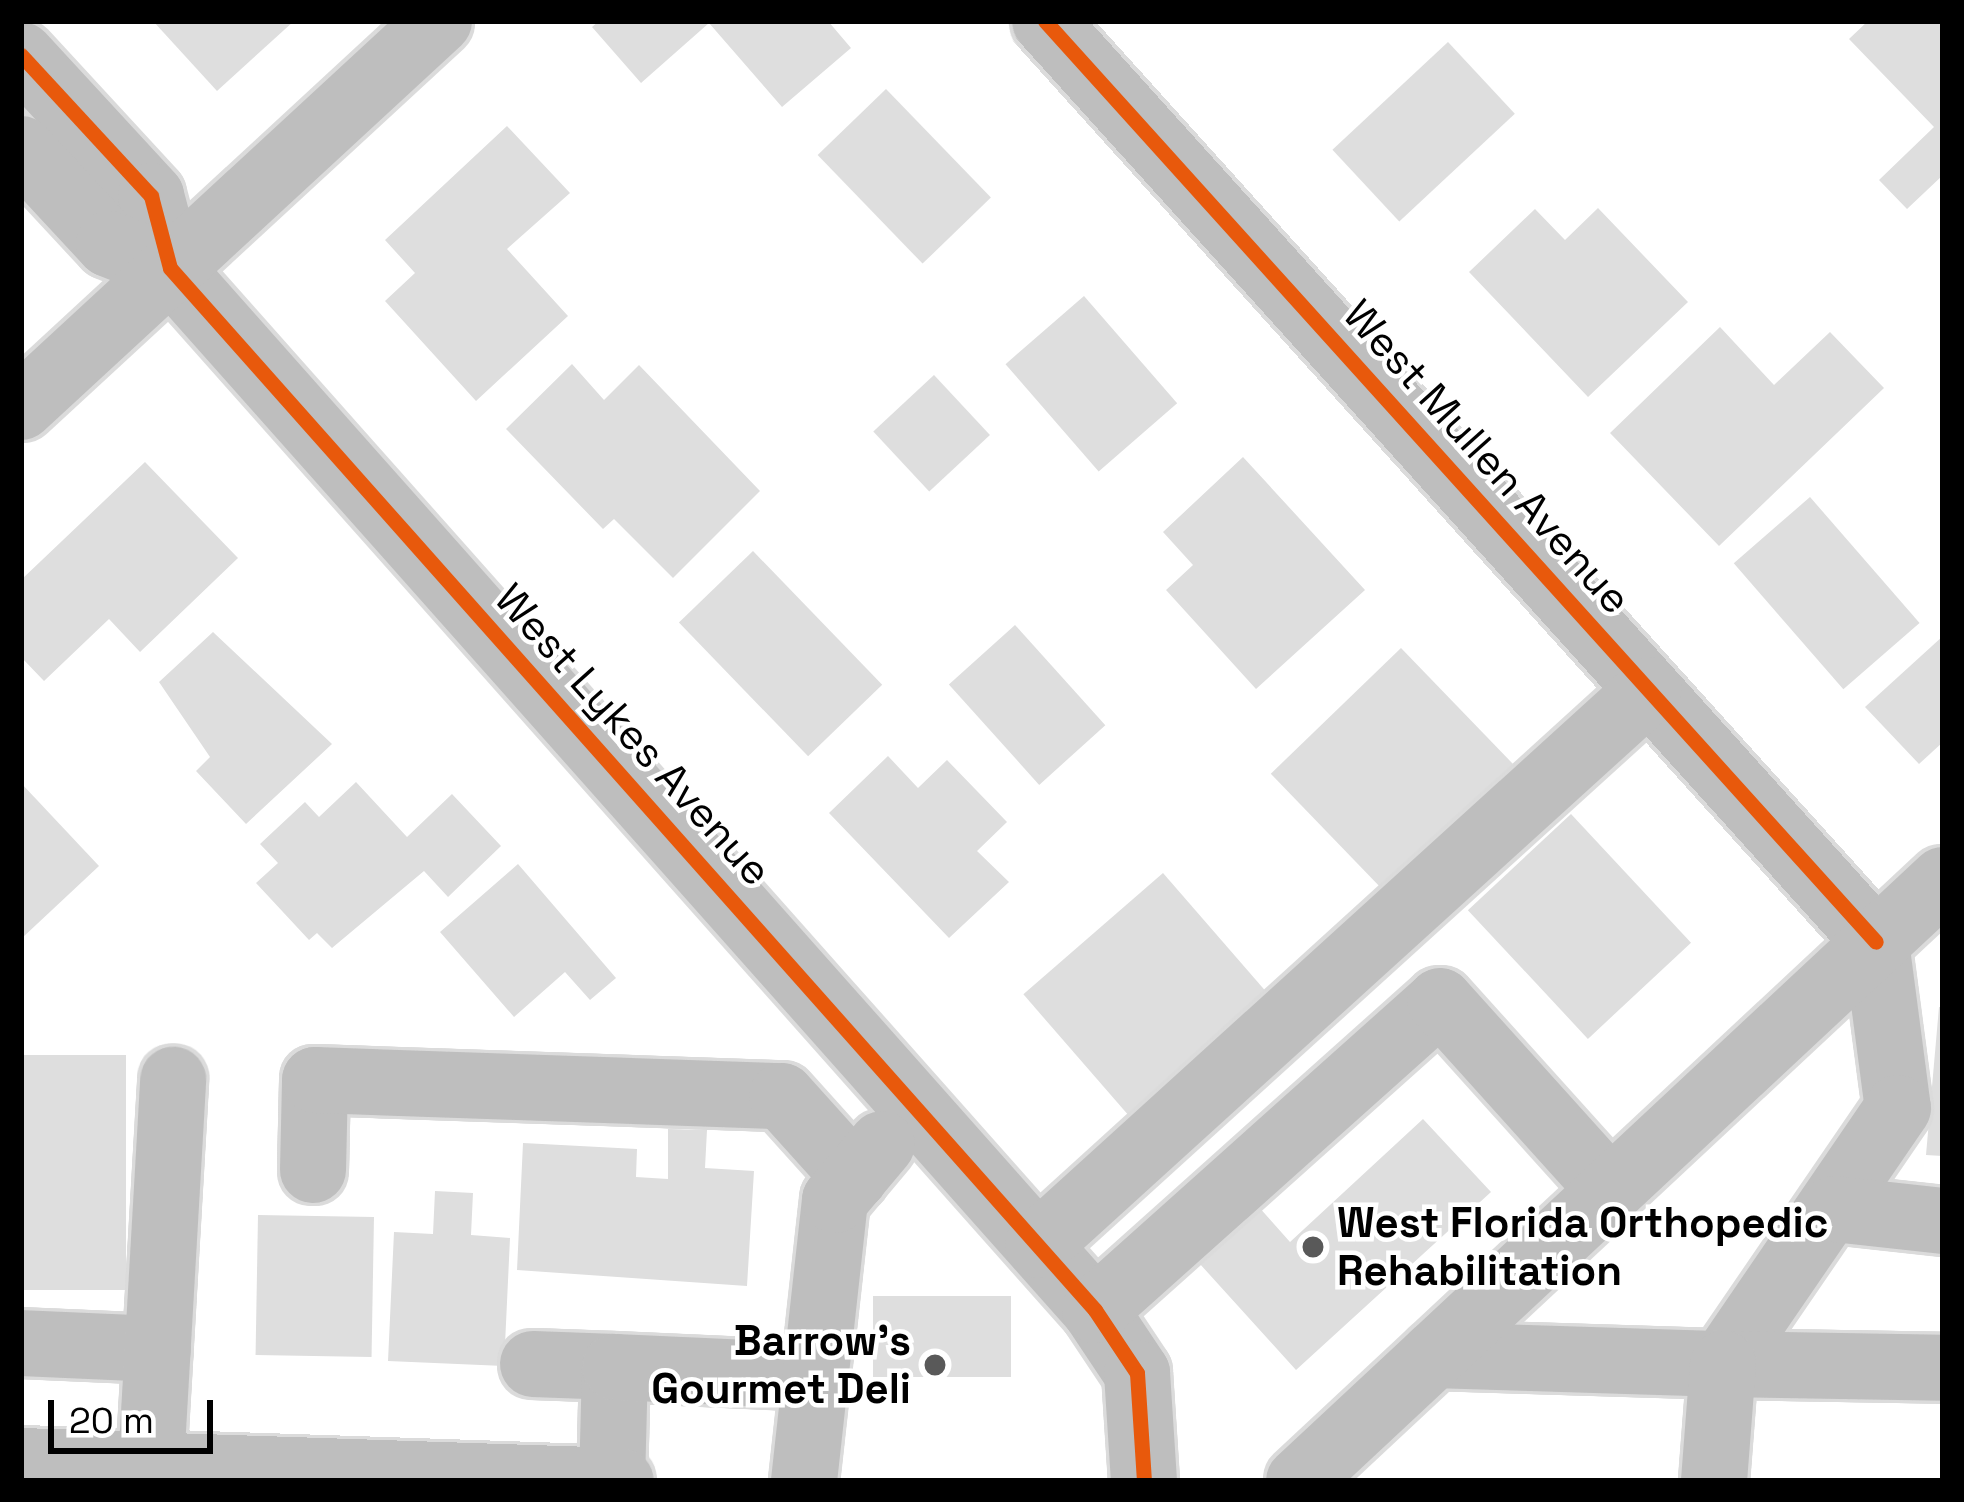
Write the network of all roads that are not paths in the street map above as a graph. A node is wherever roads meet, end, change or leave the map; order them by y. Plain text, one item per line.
1 (439, 21) edge
2 (1045, 21) edge
3 (21, 56) edge
4 (21, 149) edge
5 (170, 268) junction
6 (21, 407) edge
7 (1649, 690) junction
8 (1943, 880) edge
9 (1876, 942) junction
10 (172, 1080) dead end
11 (928, 1122) junction
12 (313, 1170) dead end
13 (854, 1177) junction
14 (1610, 1190) junction
15 (1834, 1209) junction
16 (1943, 1221) edge
17 (1038, 1245) junction
18 (1095, 1310) junction
19 (21, 1343) edge
20 (158, 1348) junction
21 (1434, 1355) junction
22 (533, 1364) dead end
23 (1723, 1364) junction
24 (615, 1367) junction
25 (1943, 1367) edge
26 (815, 1376) junction
27 (21, 1461) edge
28 (152, 1465) junction
29 (250, 1475) edge
30 (616, 1481) edge
31 (804, 1481) edge
32 (1144, 1481) edge
33 (1299, 1481) edge
34 (1714, 1481) edge

1 - 5 street
2 - 7 street, West Mullen Avenue
3 - 5 street, West Lykes Avenue
4 - 5 street, West Lykes Avenue
5 - 6 street
5 - 11 street, West Lykes Avenue
7 - 9 street, West Mullen Avenue
7 - 17 street
8 - 9 street
9 - 14 street
9 - 15 street
10 - 20 street
11 - 13 street
11 - 17 street, West Lykes Avenue
12 - 13 street
13 - 26 street
14 - 18 street
14 - 21 street
15 - 16 street
15 - 23 street
17 - 18 street, West Lykes Avenue
18 - 32 street, West Lykes Avenue
19 - 20 street
20 - 28 street
21 - 23 street
21 - 33 street
22 - 24 street
23 - 25 street
23 - 34 street
24 - 26 street
24 - 30 street
26 - 31 street
27 - 28 street
28 - 29 street
29 - 30 street

